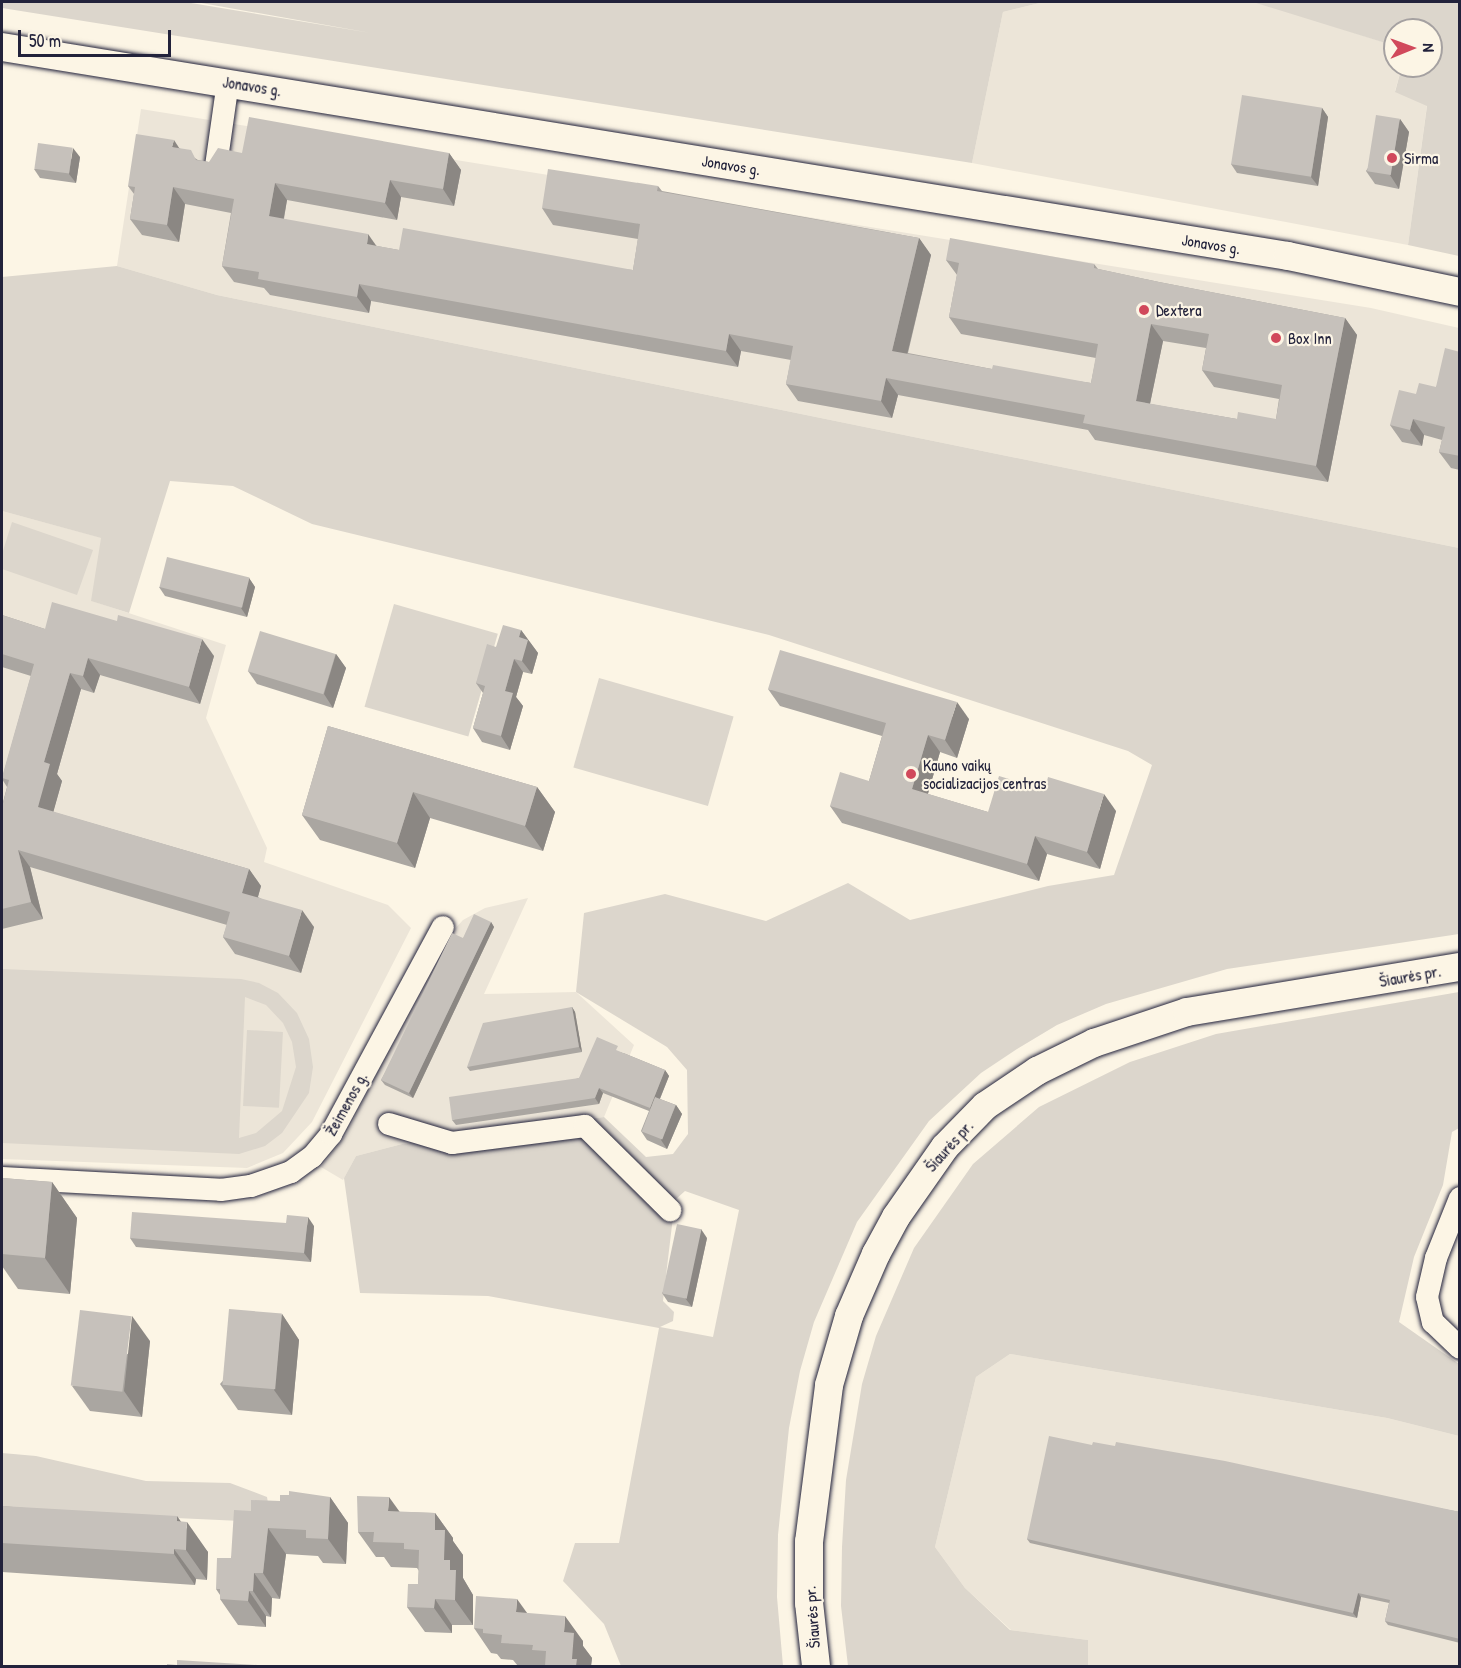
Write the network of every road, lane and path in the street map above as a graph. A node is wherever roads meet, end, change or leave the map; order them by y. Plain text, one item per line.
1 (2, 47) edge
2 (228, 82) junction
3 (216, 166) edge
4 (1460, 292) edge
5 (443, 927) dead end
6 (1460, 967) edge
7 (389, 1124) dead end
8 (2, 1178) edge
9 (1460, 1198) edge
10 (670, 1210) dead end
11 (1460, 1348) edge
12 (816, 1666) edge

1 - 2 main road, Jonavos g.
2 - 3 street
2 - 4 main road, Jonavos g.
5 - 8 street, Žeimenos g.
6 - 12 main road, Šiaurės pr.
7 - 10 street
9 - 11 street

